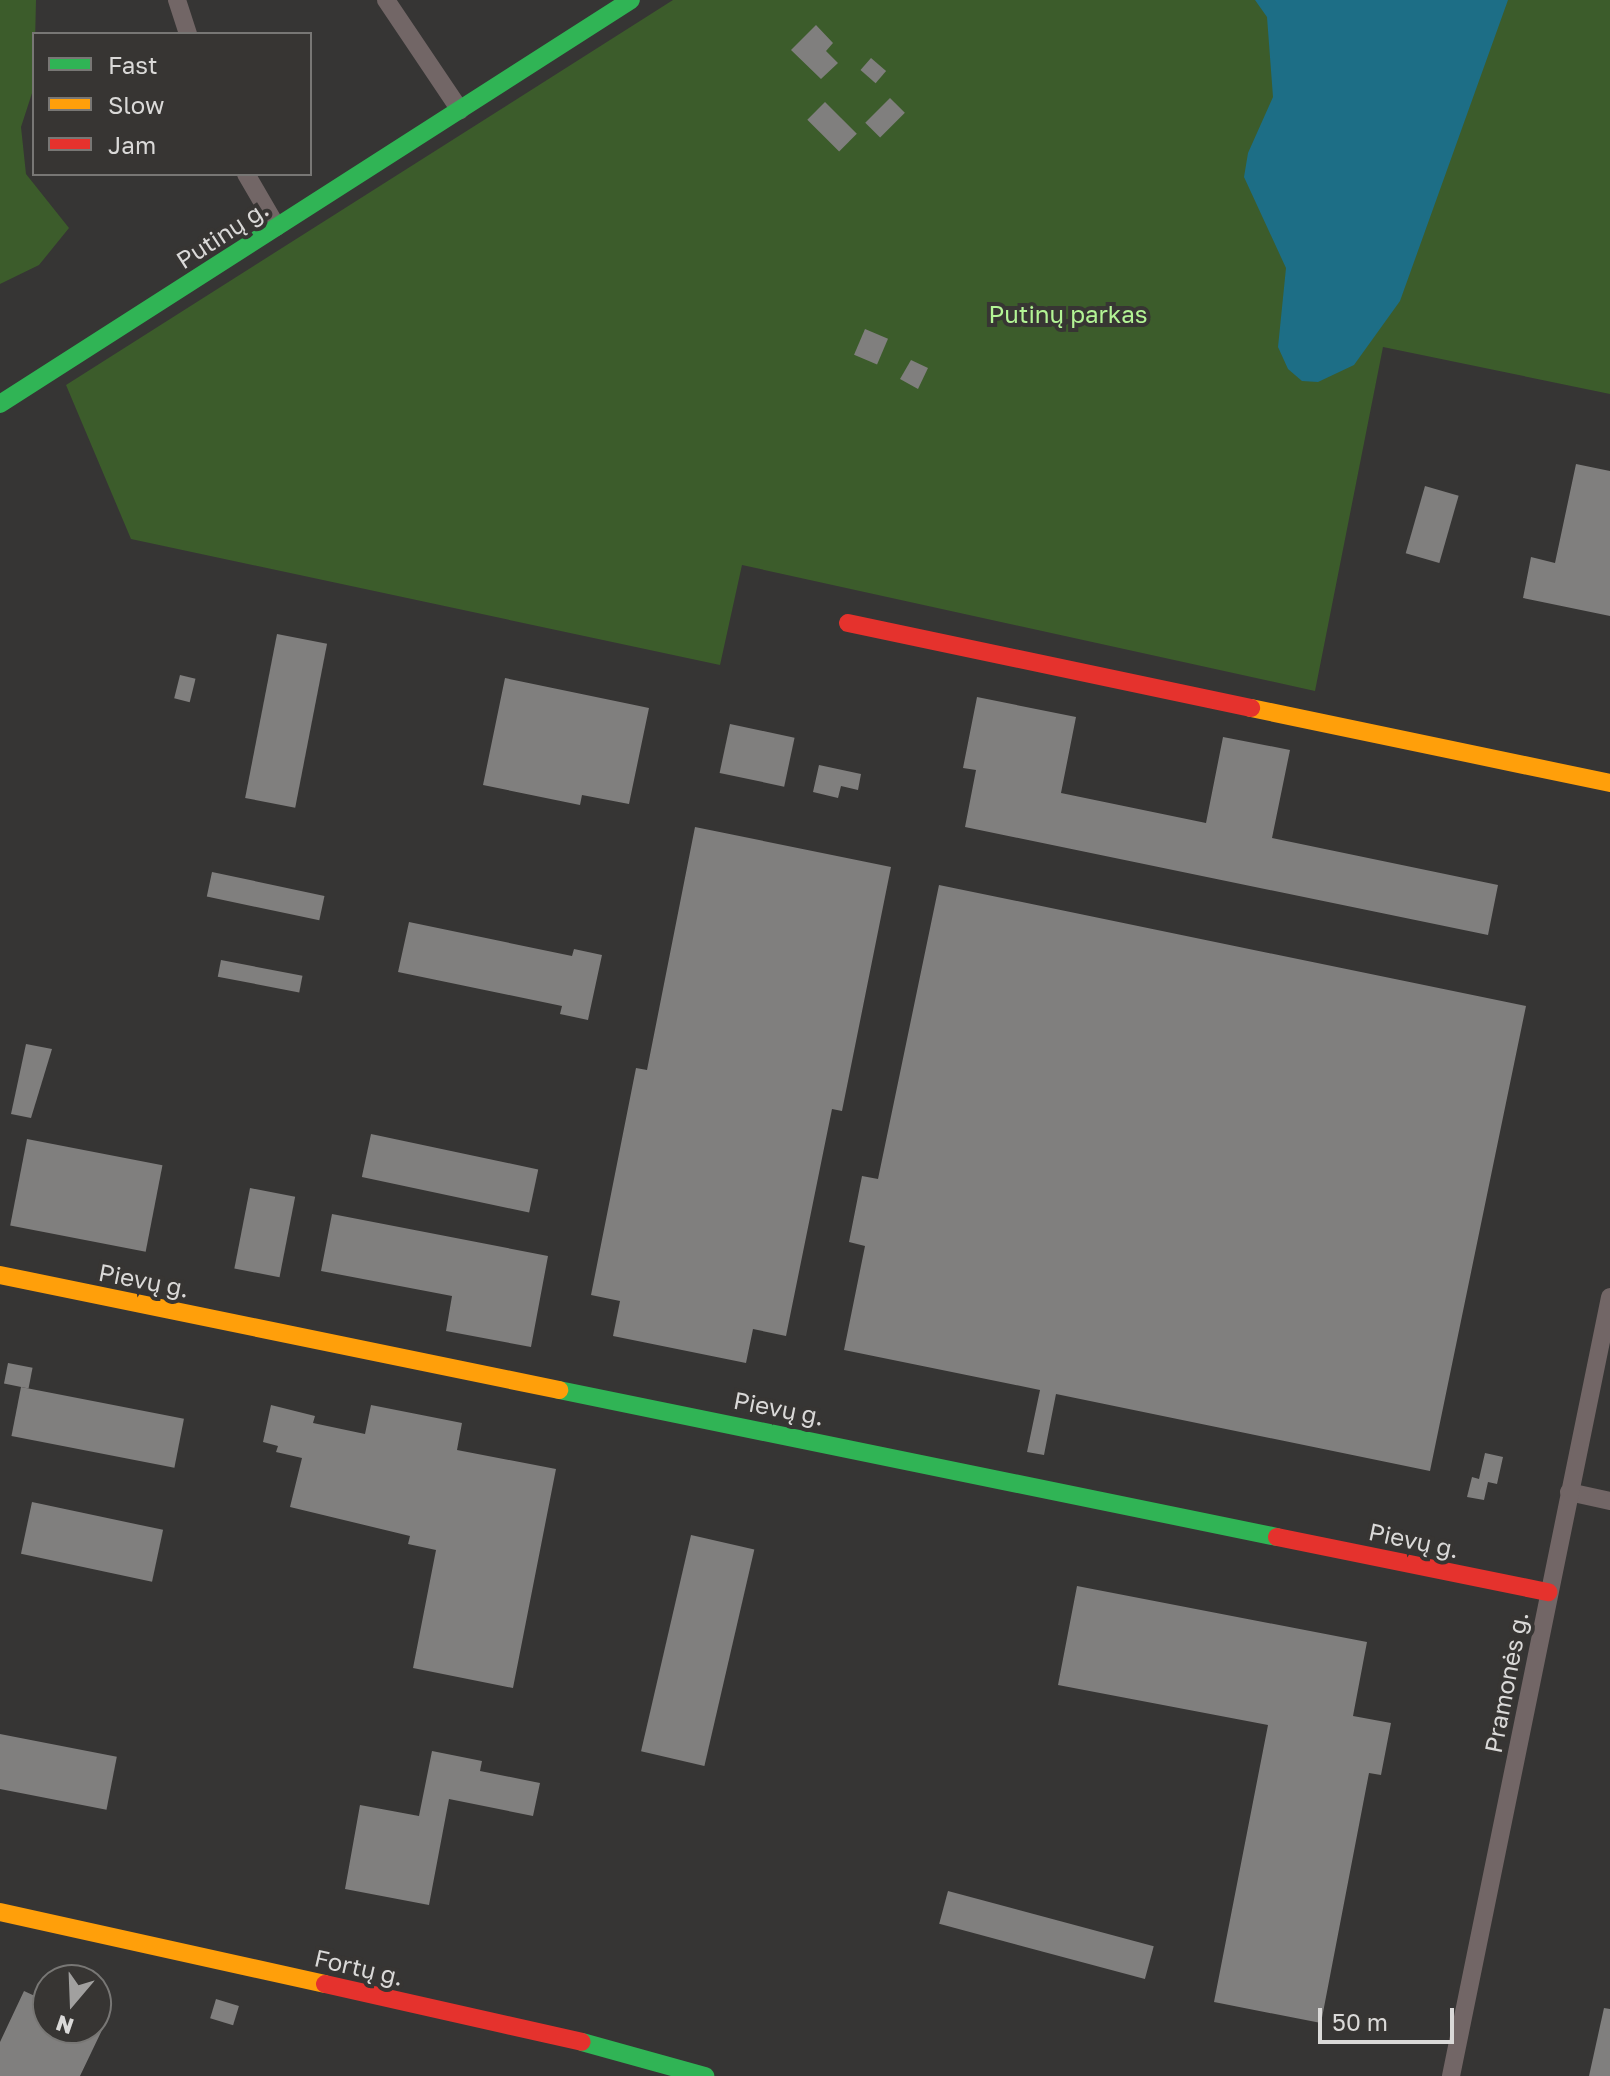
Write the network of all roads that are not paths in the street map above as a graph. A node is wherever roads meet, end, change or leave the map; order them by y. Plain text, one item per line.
1 (177, 0) edge
2 (386, 0) edge
3 (631, 0) edge
4 (187, 32) edge
5 (460, 110) junction
6 (247, 176) edge
7 (277, 227) junction
8 (0, 404) edge
9 (848, 623) dead end
10 (1610, 783) edge
11 (0, 1275) edge
12 (1610, 1297) edge
13 (1569, 1492) junction
14 (1610, 1501) edge
15 (1548, 1592) junction
16 (0, 1912) edge
17 (705, 2076) edge
18 (1451, 2076) edge

1 - 4 street
2 - 5 street
3 - 5 street, Putinų g.
5 - 7 street, Putinų g.
6 - 7 street
7 - 8 street, Putinų g.
9 - 10 street
11 - 15 street, Pievų g.
12 - 13 street, Pramonės g.
13 - 14 street
13 - 15 street, Pramonės g.
15 - 18 street, Pramonės g.
16 - 17 street, Fortų g.

